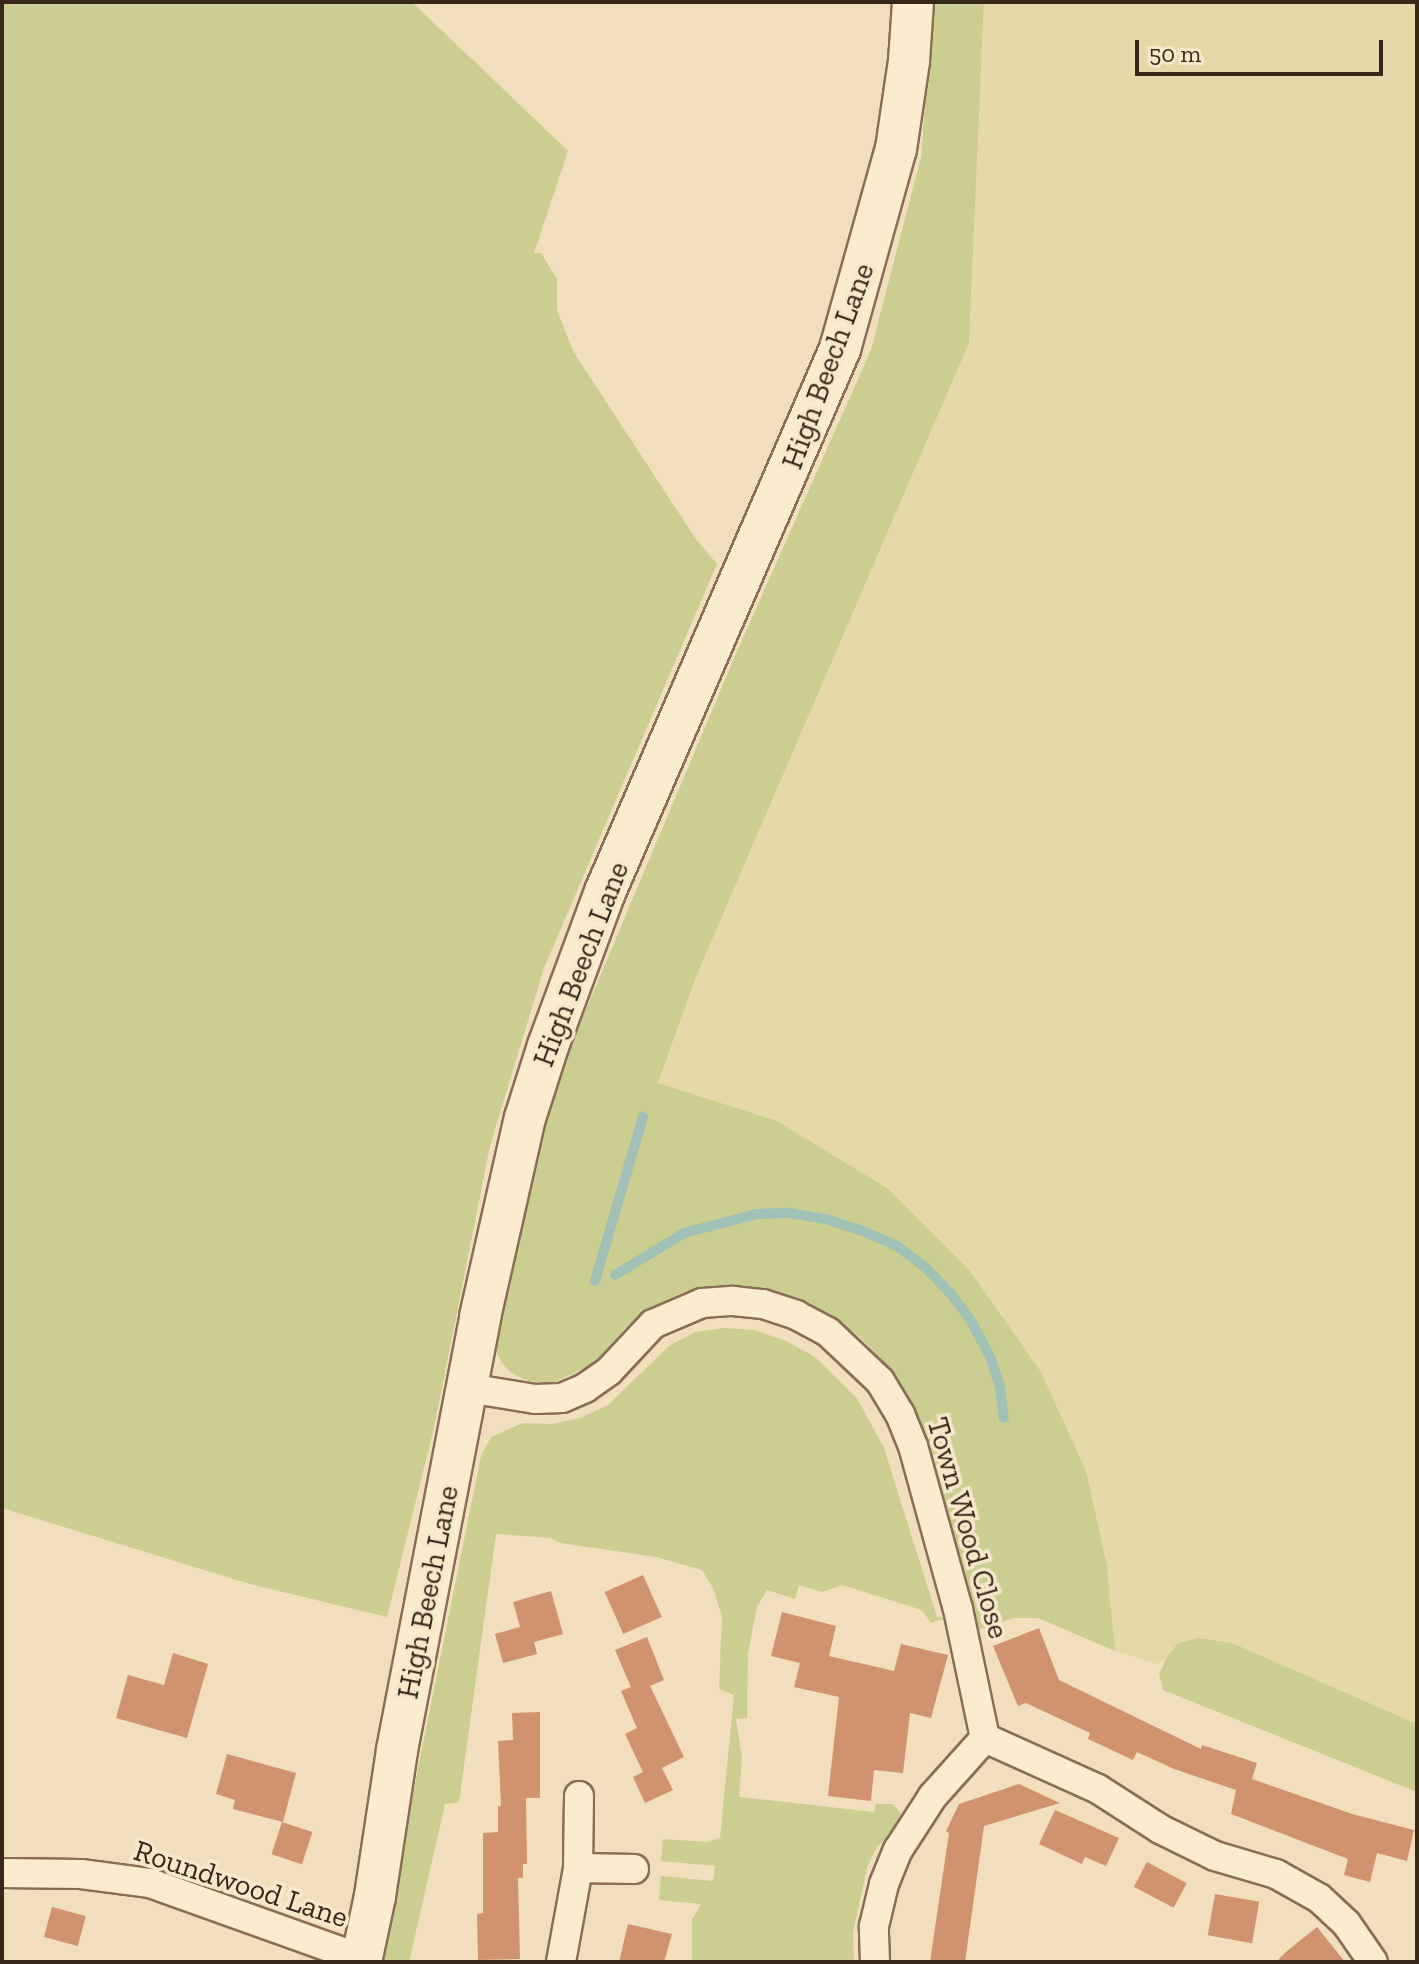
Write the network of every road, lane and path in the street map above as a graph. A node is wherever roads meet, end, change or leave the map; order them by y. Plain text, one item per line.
1 (913, 2) edge
2 (468, 1388) junction
3 (985, 1738) junction
4 (579, 1796) dead end
5 (578, 1868) junction
6 (634, 1869) dead end
7 (2, 1873) edge
8 (361, 1960) edge
9 (561, 1962) edge
10 (875, 1962) edge
11 (1373, 1962) edge

1 - 2 street, High Beech Lane
2 - 3 street, Town Wood Close
2 - 8 street, High Beech Lane
3 - 10 street
3 - 11 street
4 - 5 street
5 - 6 street
5 - 9 street
7 - 8 street, Roundwood Lane

